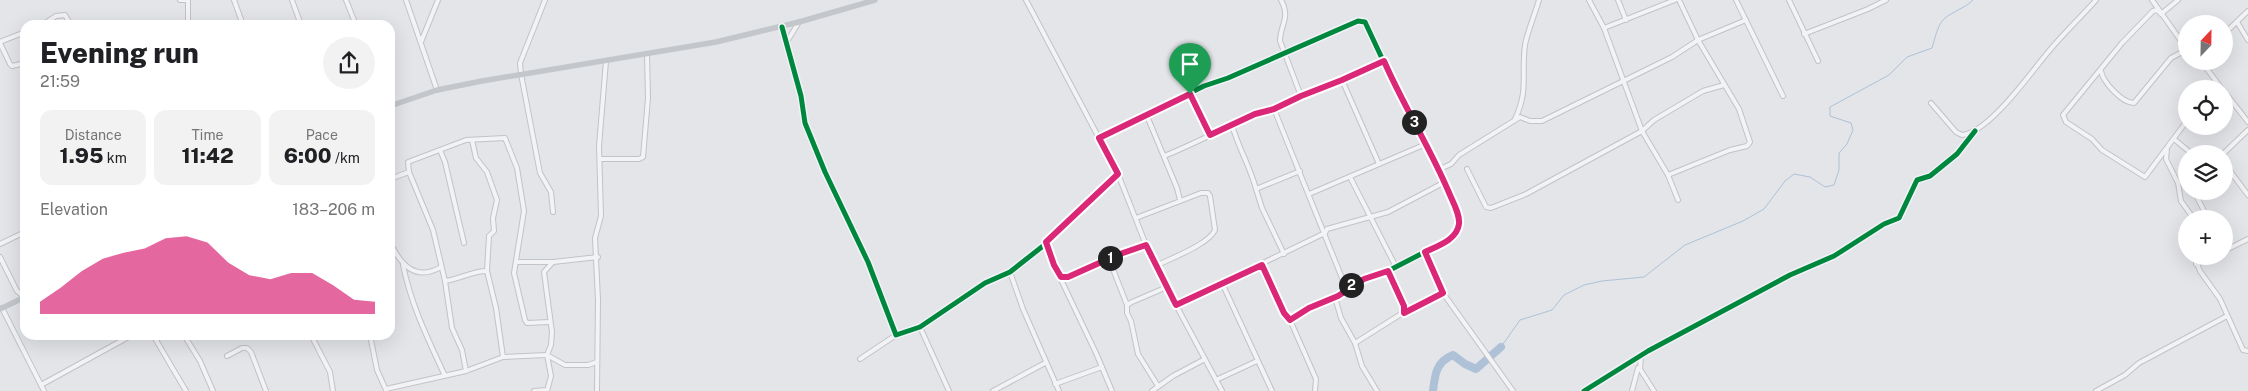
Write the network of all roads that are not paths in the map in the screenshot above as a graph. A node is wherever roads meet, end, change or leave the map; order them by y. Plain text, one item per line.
1 (180, 0) edge
2 (234, 0) edge
3 (292, 0) edge
4 (346, 0) edge
5 (406, 0) edge
6 (438, 0) edge
7 (545, 0) edge
8 (875, 0) edge
9 (1026, 0) edge
10 (1281, 0) edge
11 (1539, 0) edge
12 (1588, 0) edge
13 (1618, 0) edge
14 (1675, 0) edge
15 (1679, 0) edge
16 (1736, 0) edge
17 (1789, 0) edge
18 (1886, 0) edge
19 (2096, 0) edge
20 (2152, 0) edge
21 (2178, 0) edge
22 (856, 3) edge
23 (2248, 11) edge
24 (2161, 14) junction
25 (50, 20) edge
26 (68, 20) edge
27 (188, 20) edge
28 (241, 20) edge
29 (299, 20) edge
30 (354, 20) edge
31 (1626, 20) junction
32 (1746, 20) junction
33 (799, 22) junction
34 (2237, 22) junction
35 (2233, 26) edge
36 (782, 27) junction
37 (1604, 28) junction
38 (20, 34) edge
39 (1804, 34) junction
40 (2178, 38) edge
41 (1698, 40) junction
42 (2248, 40) edge
43 (0, 42) edge
44 (420, 42) junction
45 (786, 43) junction
46 (1284, 53) junction
47 (646, 54) junction
48 (2178, 54) edge
49 (606, 61) junction
50 (1384, 61) junction
51 (1818, 61) dead end
52 (20, 64) edge
53 (2101, 70) junction
54 (2207, 70) edge
55 (521, 74) junction
56 (2095, 76) junction
57 (2102, 77) junction
58 (1342, 80) junction
59 (2215, 80) edge
60 (1622, 81) junction
61 (1724, 85) junction
62 (437, 90) junction
63 (1190, 94) junction
64 (1301, 96) junction
65 (1783, 96) dead end
66 (2233, 103) edge
67 (395, 104) edge
68 (1931, 104) dead end
69 (1274, 109) junction
70 (1147, 116) junction
71 (1515, 120) junction
72 (2248, 122) edge
73 (1232, 125) junction
74 (2248, 130) edge
75 (1642, 131) junction
76 (1975, 131) junction
77 (2178, 133) edge
78 (1210, 135) junction
79 (1099, 138) junction
80 (2174, 139) junction
81 (472, 140) junction
82 (1426, 144) junction
83 (2181, 145) edge
84 (2232, 145) edge
85 (2167, 148) junction
86 (440, 150) junction
87 (1164, 156) junction
88 (600, 159) junction
89 (1379, 164) junction
90 (1440, 169) junction
91 (1467, 169) dead end
92 (1300, 171) junction
93 (409, 172) junction
94 (1118, 174) junction
95 (1668, 175) junction
96 (2233, 175) edge
97 (395, 177) edge
98 (1350, 177) junction
99 (1445, 182) junction
100 (1256, 188) junction
101 (1309, 194) junction
102 (2248, 195) edge
103 (1180, 200) junction
104 (1678, 200) dead end
105 (2188, 210) edge
106 (553, 212) dead end
107 (1371, 217) junction
108 (1136, 218) junction
109 (1325, 233) junction
110 (20, 234) edge
111 (2248, 239) edge
112 (1046, 242) junction
113 (464, 243) dead end
114 (0, 244) edge
115 (1146, 245) junction
116 (2233, 246) edge
117 (1425, 252) junction
118 (395, 253) edge
119 (1284, 254) junction
120 (0, 257) edge
121 (598, 257) junction
122 (1109, 259) junction
123 (516, 262) junction
124 (553, 262) junction
125 (403, 265) junction
126 (1262, 265) junction
127 (2197, 265) edge
128 (441, 266) junction
129 (1156, 266) junction
130 (1396, 267) junction
131 (1388, 271) junction
132 (487, 272) junction
133 (1010, 272) junction
134 (1061, 277) junction
135 (1068, 277) junction
136 (445, 281) junction
137 (1064, 282) junction
138 (1222, 283) junction
139 (1166, 287) junction
140 (1349, 287) junction
141 (17, 291) junction
142 (20, 293) edge
143 (1443, 293) junction
144 (1338, 296) junction
145 (20, 299) edge
146 (1331, 299) junction
147 (13, 302) junction
148 (1336, 302) junction
149 (1127, 305) junction
150 (1176, 305) junction
151 (1404, 306) junction
152 (1, 308) edge
153 (1409, 309) junction
154 (1404, 313) junction
155 (2227, 316) junction
156 (1290, 320) junction
157 (550, 322) junction
158 (920, 327) junction
159 (896, 335) junction
160 (123, 340) edge
161 (156, 340) edge
162 (187, 340) edge
163 (314, 340) edge
164 (371, 340) edge
165 (1355, 343) junction
166 (2248, 351) edge
167 (547, 355) junction
168 (227, 356) dead end
169 (1641, 356) junction
170 (503, 357) junction
171 (1205, 359) junction
172 (860, 360) dead end
173 (1257, 361) junction
174 (597, 362) junction
175 (1045, 363) junction
176 (1102, 367) junction
177 (466, 371) junction
178 (445, 376) junction
179 (1216, 380) junction
180 (1055, 384) junction
181 (41, 385) junction
182 (1158, 386) junction
183 (1000, 389) edge
184 (386, 390) edge
185 (547, 390) edge
186 (44, 391) edge
187 (186, 391) edge
188 (213, 391) edge
189 (266, 391) edge
190 (333, 391) edge
191 (534, 391) edge
192 (597, 391) edge
193 (949, 391) edge
194 (993, 391) edge
195 (1059, 391) edge
196 (1112, 391) edge
197 (1152, 391) edge
198 (1222, 391) edge
199 (1272, 391) edge
200 (1315, 391) edge
201 (1377, 391) edge
202 (1513, 391) edge
203 (1584, 391) edge
204 (1632, 391) edge
205 (1654, 391) edge
206 (2096, 391) edge

1 - 27 street
2 - 28 street
3 - 29 street
4 - 30 street
5 - 44 street
6 - 44 street
7 - 55 street
8 - 22 main road
9 - 79 street
10 - 46 street
11 - 71 street
12 - 37 street
13 - 31 street
14 - 31 street
15 - 41 street
16 - 32 street
17 - 39 street
18 - 39 street
19 - 76 street
20 - 24 street
21 - 24 street
22 - 33 main road
23 - 34 street
24 - 40 street
24 - 53 street
25 - 26 street
31 - 37 street
32 - 41 street
32 - 65 street
33 - 36 main road
33 - 45 street
34 - 35 street
34 - 42 street
36 - 45 street
36 - 47 main road
37 - 60 street
38 - 43 street
39 - 51 street
41 - 60 street
41 - 61 street
43 - 52 street
44 - 62 street
45 - 159 street
46 - 50 street
46 - 63 street
46 - 64 street
47 - 49 main road
47 - 88 street
48 - 57 street
49 - 55 main road
49 - 88 street
50 - 58 street
50 - 82 street
53 - 56 street
53 - 57 street
54 - 59 street
55 - 62 main road
55 - 106 street
56 - 57 street
56 - 85 street
58 - 64 street
58 - 89 street
60 - 71 street
60 - 75 street
61 - 75 street
61 - 95 street
62 - 67 main road
63 - 70 street
63 - 78 street
64 - 69 street
66 - 72 street
68 - 76 street
69 - 73 street
69 - 92 street
70 - 79 street
70 - 87 street
71 - 90 street
73 - 78 street
73 - 100 street
74 - 84 street
75 - 91 street
75 - 95 street
76 - 169 street
77 - 80 street
78 - 87 street
79 - 94 street
80 - 83 street
80 - 85 street
81 - 86 street
81 - 123 street
81 - 132 street
82 - 89 street
82 - 90 street
85 - 105 street
86 - 93 street
86 - 113 street
87 - 103 street
88 - 121 street
89 - 98 street
90 - 99 street
92 - 100 street
92 - 101 street
93 - 97 street
93 - 128 street
94 - 108 street
94 - 112 street
95 - 104 street
96 - 102 street
98 - 101 street
98 - 107 street
99 - 107 street
99 - 117 street
100 - 119 street
101 - 109 street
103 - 108 street
103 - 129 street
107 - 109 street
107 - 130 street
108 - 115 street
109 - 119 street
109 - 140 street
110 - 114 street
111 - 116 street
112 - 133 street
112 - 134 street
115 - 122 street
115 - 129 street
117 - 130 street
117 - 143 street
118 - 125 street
119 - 126 street
120 - 141 street
121 - 124 street
121 - 174 street
122 - 135 street
122 - 149 street
123 - 124 street
123 - 157 street
124 - 157 street
125 - 128 street
125 - 178 street
126 - 138 street
126 - 156 street
127 - 155 street
128 - 136 street
129 - 139 street
130 - 131 street
131 - 140 street
131 - 151 street
132 - 136 street
132 - 170 street
133 - 158 street
133 - 175 street
134 - 135 street
134 - 137 street
135 - 137 street
136 - 177 street
137 - 176 street
138 - 150 street
138 - 173 street
139 - 149 street
139 - 150 street
140 - 144 street
141 - 142 street
141 - 147 street
143 - 153 street
143 - 202 street
144 - 146 street
144 - 148 street
145 - 147 main road
146 - 148 street
146 - 156 street
147 - 152 main road
148 - 165 street
149 - 182 street
150 - 171 street
151 - 153 street
151 - 154 street
152 - 181 street
153 - 154 street
154 - 165 street
155 - 166 street
155 - 206 street
156 - 200 street
157 - 167 street
158 - 159 street
158 - 193 street
159 - 172 street
160 - 181 street
161 - 187 street
162 - 188 street
163 - 190 street
164 - 184 street
165 - 201 street
167 - 170 street
167 - 174 street
167 - 185 street
168 - 189 street
169 - 203 street
169 - 204 street
169 - 205 street
170 - 177 street
171 - 179 street
171 - 182 street
173 - 179 street
173 - 199 street
174 - 192 street
175 - 180 street
175 - 183 street
176 - 180 street
176 - 196 street
177 - 178 street
178 - 184 street
179 - 198 street
180 - 195 street
181 - 186 street
182 - 197 street
183 - 194 street
185 - 191 street

